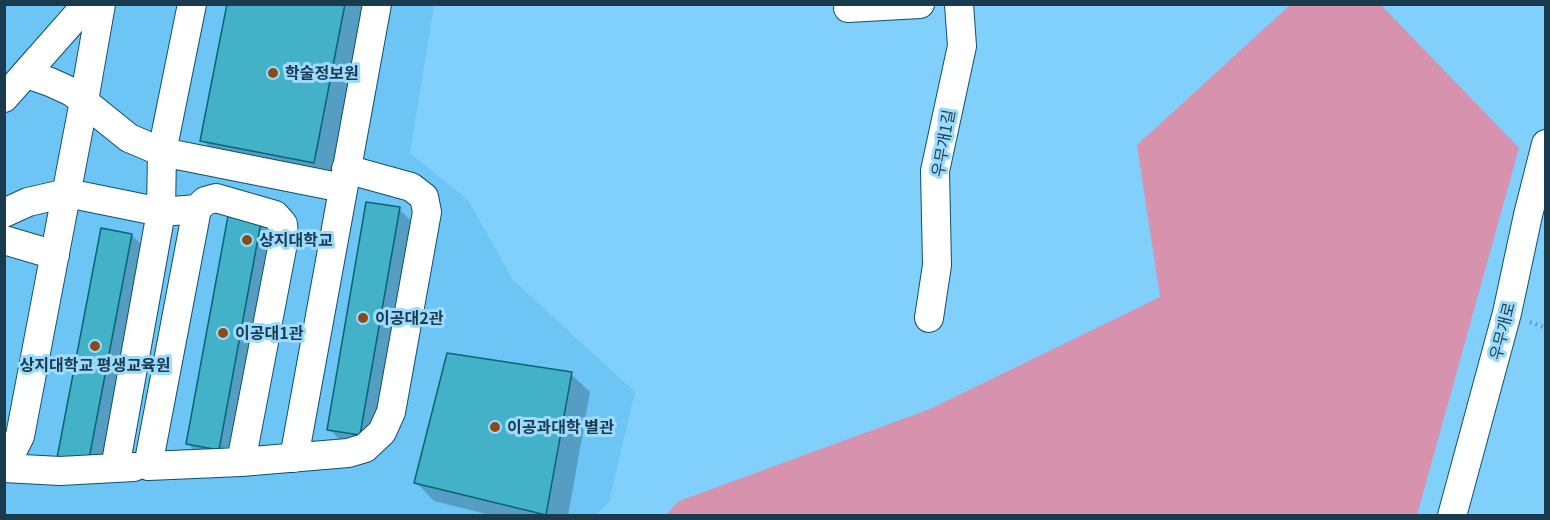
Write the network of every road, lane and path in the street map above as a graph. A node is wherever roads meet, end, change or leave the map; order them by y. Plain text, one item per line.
1 (87, 4) edge
2 (101, 4) edge
3 (192, 4) edge
4 (376, 4) edge
5 (920, 4) edge
6 (959, 4) edge
7 (848, 8) dead end
8 (27, 75) junction
9 (4, 98) edge
10 (84, 101) junction
11 (1545, 144) edge
12 (162, 152) junction
13 (345, 179) junction
14 (67, 193) junction
15 (197, 209) junction
16 (161, 212) junction
17 (4, 213) edge
18 (4, 240) edge
19 (55, 255) junction
20 (929, 318) dead end
21 (294, 458) junction
22 (4, 459) edge
23 (241, 462) junction
24 (148, 466) junction
25 (4, 468) edge
26 (115, 468) junction
27 (1452, 516) edge

1 - 8 street
2 - 10 street
3 - 12 street
4 - 13 street
5 - 7 street
6 - 20 street, 우무개1길
8 - 9 street
8 - 10 street
10 - 12 street
10 - 14 street
11 - 27 street, 우무개로
12 - 13 street
12 - 16 street
13 - 21 street
13 - 21 street
14 - 16 street
14 - 17 street
14 - 19 street
15 - 16 street
15 - 23 street
15 - 24 street
16 - 26 street
18 - 19 street
19 - 22 street
21 - 23 street
23 - 24 street
24 - 26 street
25 - 26 street

